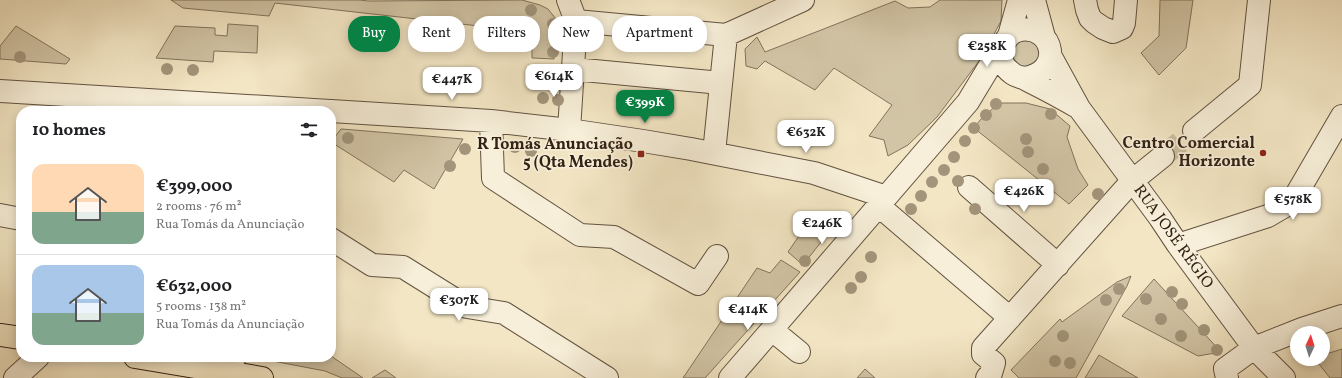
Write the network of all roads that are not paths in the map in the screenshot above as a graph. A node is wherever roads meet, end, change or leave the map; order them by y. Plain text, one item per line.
1 (568, 0) edge
2 (803, 0) edge
3 (1019, 0) edge
4 (1034, 0) edge
5 (1085, 0) edge
6 (1126, 0) edge
7 (1259, 0) edge
8 (574, 16) edge
9 (604, 24) edge
10 (726, 35) junction
11 (1006, 40) junction
12 (1047, 46) junction
13 (574, 52) edge
14 (573, 69) junction
15 (1020, 77) junction
16 (721, 83) junction
17 (0, 90) edge
18 (968, 102) junction
19 (209, 106) edge
20 (1079, 108) junction
21 (336, 111) edge
22 (1342, 116) edge
23 (491, 121) junction
24 (569, 130) junction
25 (1194, 131) tunnel mouth
26 (714, 153) junction
27 (1163, 156) tunnel mouth
28 (1132, 181) junction
29 (969, 187) dead end
30 (882, 201) junction
31 (0, 215) edge
32 (16, 218) edge
33 (336, 242) edge
34 (1178, 245) junction
35 (717, 256) dead end
36 (1058, 265) junction
37 (1342, 316) edge
38 (1010, 318) junction
39 (772, 330) junction
40 (0, 335) edge
41 (16, 337) edge
42 (1254, 348) junction
43 (799, 352) dead end
44 (33, 362) edge
45 (202, 362) edge
46 (229, 364) edge
47 (253, 377) edge
48 (15, 378) edge
49 (607, 378) edge
50 (730, 378) edge
51 (987, 378) edge
52 (1227, 378) edge
53 (1284, 378) edge

1 - 8 street
2 - 10 street
3 - 11 street
4 - 12 street, RUA JOSÉ RÉGIO
5 - 6 street
7 - 25 street
9 - 10 street
10 - 16 street
11 - 12 street
11 - 15 street
11 - 18 street
12 - 15 street
12 - 20 street, RUA JOSÉ RÉGIO
13 - 14 street
14 - 16 street
14 - 24 street
15 - 18 street
15 - 20 street
16 - 26 street
17 - 19 street
18 - 30 street
20 - 28 street, RUA JOSÉ RÉGIO
21 - 23 street
22 - 34 street
23 - 24 street
23 - 35 street
24 - 26 street
26 - 30 street
27 - 28 street
28 - 34 street, RUA JOSÉ RÉGIO
28 - 36 street
29 - 36 street
30 - 38 street
30 - 39 street
31 - 32 street
33 - 49 street
34 - 42 street, RUA JOSÉ RÉGIO
36 - 38 street
37 - 42 street
38 - 51 street
39 - 43 street
39 - 50 street
40 - 41 main road
42 - 52 street
42 - 53 street, RUA JOSÉ RÉGIO
44 - 48 street
45 - 46 main road
46 - 47 main road

